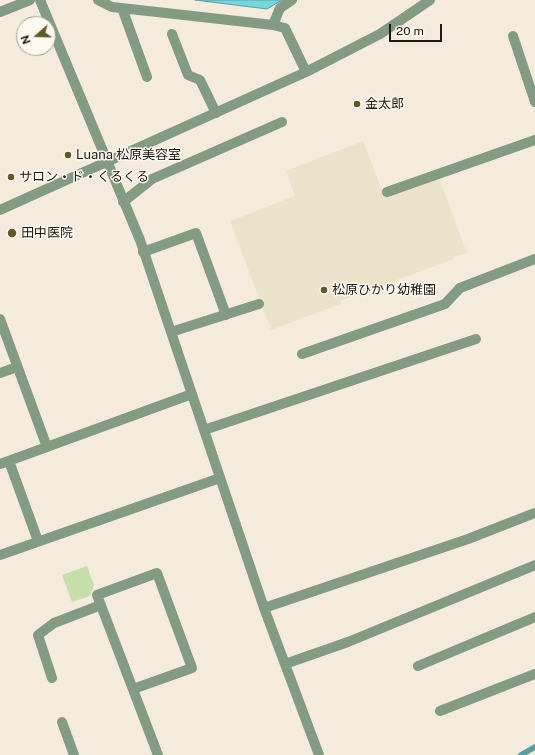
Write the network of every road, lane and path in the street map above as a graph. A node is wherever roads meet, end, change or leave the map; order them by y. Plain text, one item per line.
1 (30, 0) edge
2 (40, 0) edge
3 (98, 0) edge
4 (292, 0) edge
5 (430, 0) edge
6 (122, 8) junction
7 (0, 12) edge
8 (273, 25) junction
9 (172, 34) dead end
10 (513, 36) dead end
11 (306, 72) junction
12 (147, 77) dead end
13 (535, 102) edge
14 (216, 113) junction
15 (282, 122) dead end
16 (535, 140) edge
17 (106, 162) junction
18 (387, 192) dead end
19 (123, 202) junction
20 (0, 210) edge
21 (144, 252) junction
22 (535, 259) edge
23 (259, 304) dead end
24 (226, 315) junction
25 (0, 319) edge
26 (171, 332) junction
27 (476, 339) dead end
28 (302, 354) dead end
29 (17, 367) junction
30 (0, 373) edge
31 (192, 394) junction
32 (204, 430) junction
33 (47, 447) junction
34 (4, 463) edge
35 (220, 478) junction
36 (535, 513) edge
37 (38, 541) junction
38 (0, 555) edge
39 (535, 565) edge
40 (101, 605) junction
41 (264, 608) junction
42 (535, 617) edge
43 (285, 664) junction
44 (418, 666) dead end
45 (535, 674) edge
46 (52, 678) dead end
47 (133, 689) junction
48 (440, 711) dead end
49 (62, 722) dead end
50 (74, 755) edge
51 (158, 755) edge
52 (319, 755) edge

1 - 7 street
2 - 17 street
3 - 6 street
4 - 8 street
5 - 11 street
6 - 8 street
6 - 12 street
8 - 11 street
9 - 14 street
10 - 13 street
11 - 14 street
14 - 17 street
15 - 19 street
16 - 18 street
17 - 19 street
17 - 20 street
19 - 21 street
21 - 24 street
21 - 26 street
22 - 28 street
23 - 24 street
24 - 26 street
25 - 29 street
26 - 31 street
27 - 32 street
29 - 30 street
29 - 33 street
31 - 32 street
31 - 33 street
32 - 35 street
33 - 34 street
34 - 37 street
35 - 37 street
35 - 41 street
36 - 41 street
37 - 38 street
39 - 43 street
40 - 46 street
40 - 47 street
40 - 47 street
41 - 43 street
42 - 44 street
43 - 52 street
45 - 48 street
47 - 51 street
49 - 50 street

